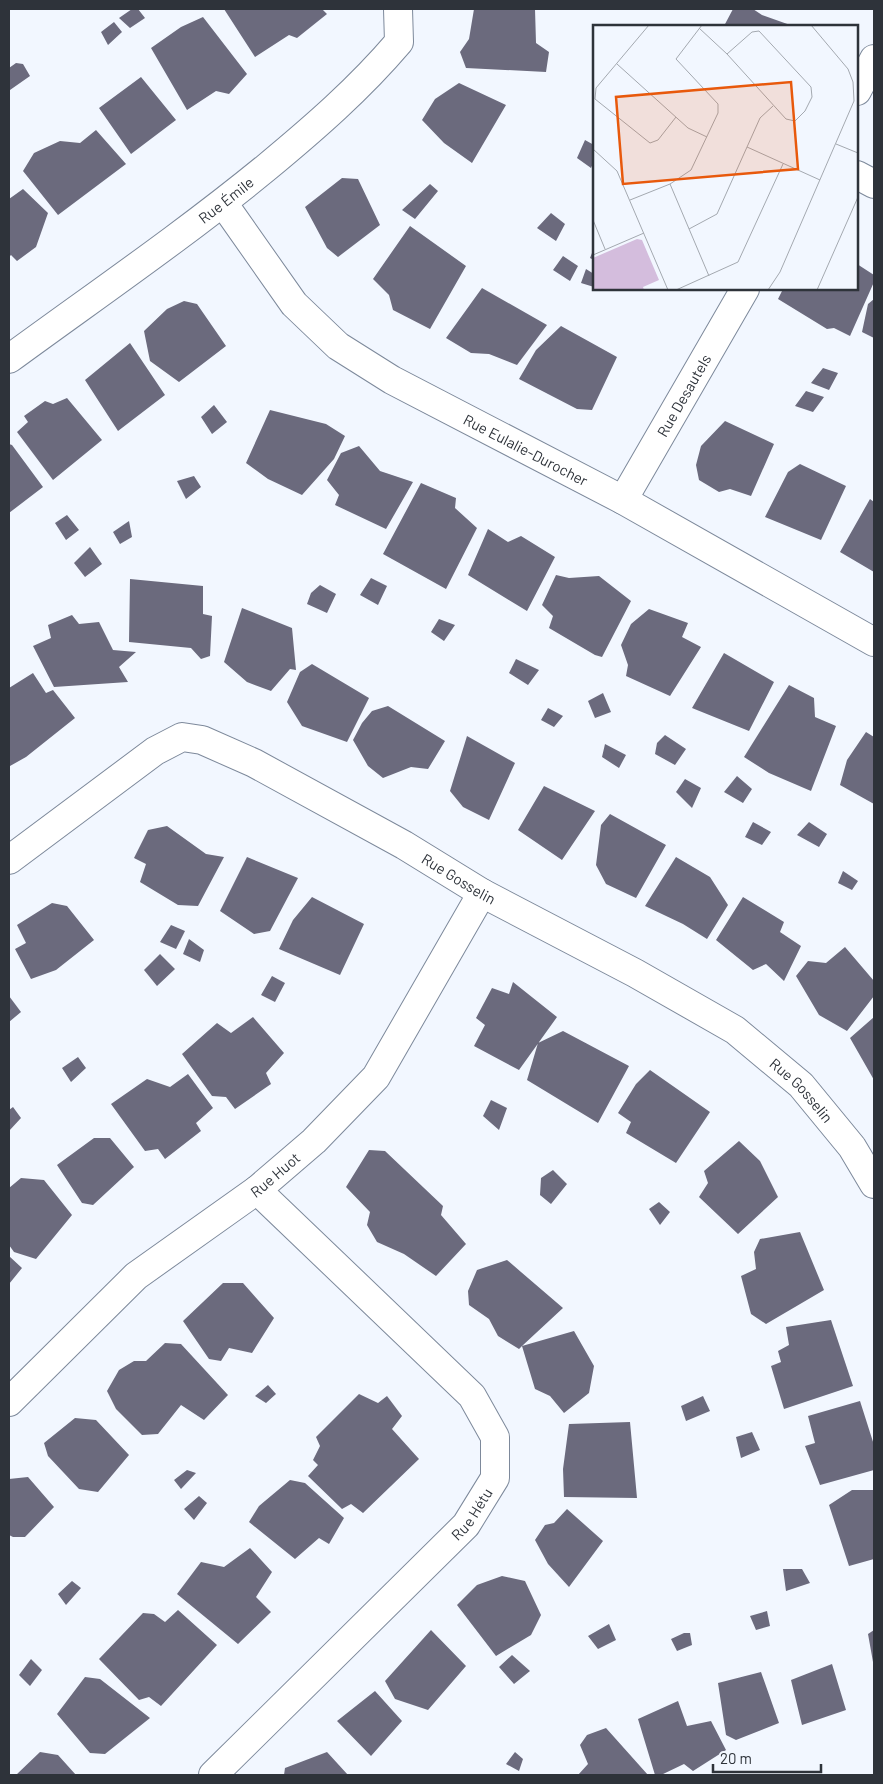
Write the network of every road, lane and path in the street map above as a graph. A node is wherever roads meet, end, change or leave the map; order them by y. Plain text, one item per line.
1 (398, 9) edge
2 (874, 59) edge
3 (858, 89) edge
4 (858, 176) edge
5 (874, 184) edge
6 (223, 203) junction
7 (744, 290) edge
8 (9, 359) edge
9 (623, 500) junction
10 (874, 642) edge
11 (9, 860) edge
12 (482, 893) junction
13 (874, 1184) edge
14 (257, 1190) junction
15 (9, 1402) edge
16 (212, 1775) edge

1 - 6 street, Rue Émile
2 - 3 street
4 - 5 street
6 - 8 street, Rue Émile
6 - 9 street, Rue Eulalie-Durocher
7 - 9 street, Rue Desautels
9 - 10 street, Rue Eulalie-Durocher
11 - 12 street, Rue Gosselin
12 - 13 street, Rue Gosselin
12 - 14 street, Rue Huot
14 - 15 street, Rue Huot
14 - 16 street, Rue Hétu

